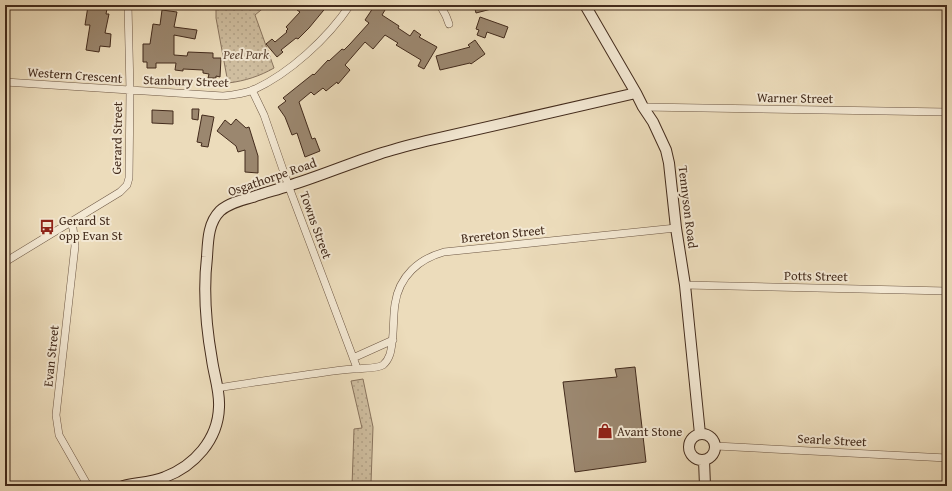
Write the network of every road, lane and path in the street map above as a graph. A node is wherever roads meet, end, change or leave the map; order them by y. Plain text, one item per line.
1 (128, 5) edge
2 (350, 5) edge
3 (440, 5) edge
4 (584, 5) edge
5 (449, 24) dead end
6 (5, 82) edge
7 (252, 90) junction
8 (130, 91) junction
9 (636, 93) junction
10 (643, 107) junction
11 (947, 112) edge
12 (289, 186) junction
13 (70, 223) junction
14 (676, 228) junction
15 (5, 262) edge
16 (685, 285) junction
17 (947, 291) edge
18 (392, 340) junction
19 (353, 358) junction
20 (357, 368) junction
21 (218, 388) junction
22 (700, 434) junction
23 (716, 446) junction
24 (947, 458) edge
25 (704, 460) junction
26 (165, 482) edge
27 (88, 486) edge
28 (123, 486) edge
29 (706, 486) edge

1 - 8 street, Western Crescent
2 - 7 street, Stanbury Street
3 - 5 street
4 - 9 street, Tennyson Road
6 - 8 street, Western Crescent
7 - 8 street, Stanbury Street
7 - 12 street, Towns Street
8 - 13 street, Gerard Street
9 - 10 street, Tennyson Road
9 - 12 street, Osgathorpe Road
10 - 11 street, Warner Street
10 - 14 street, Tennyson Road
12 - 19 street, Towns Street
12 - 21 street, Osgathorpe Road
13 - 15 street, Gerard Street
13 - 27 street, Evan Street
14 - 16 street, Tennyson Road
14 - 18 street, Brereton Street
16 - 17 street, Potts Street
16 - 22 street, Tennyson Road
18 - 19 street
18 - 20 street, Brereton Street
19 - 20 street, Towns Street
20 - 21 street, Brereton Street
21 - 26 street, Osgathorpe Road
22 - 23 street
22 - 25 street
23 - 24 street, Searle Street
23 - 25 street
25 - 29 street
26 - 28 street, Osgathorpe Road

